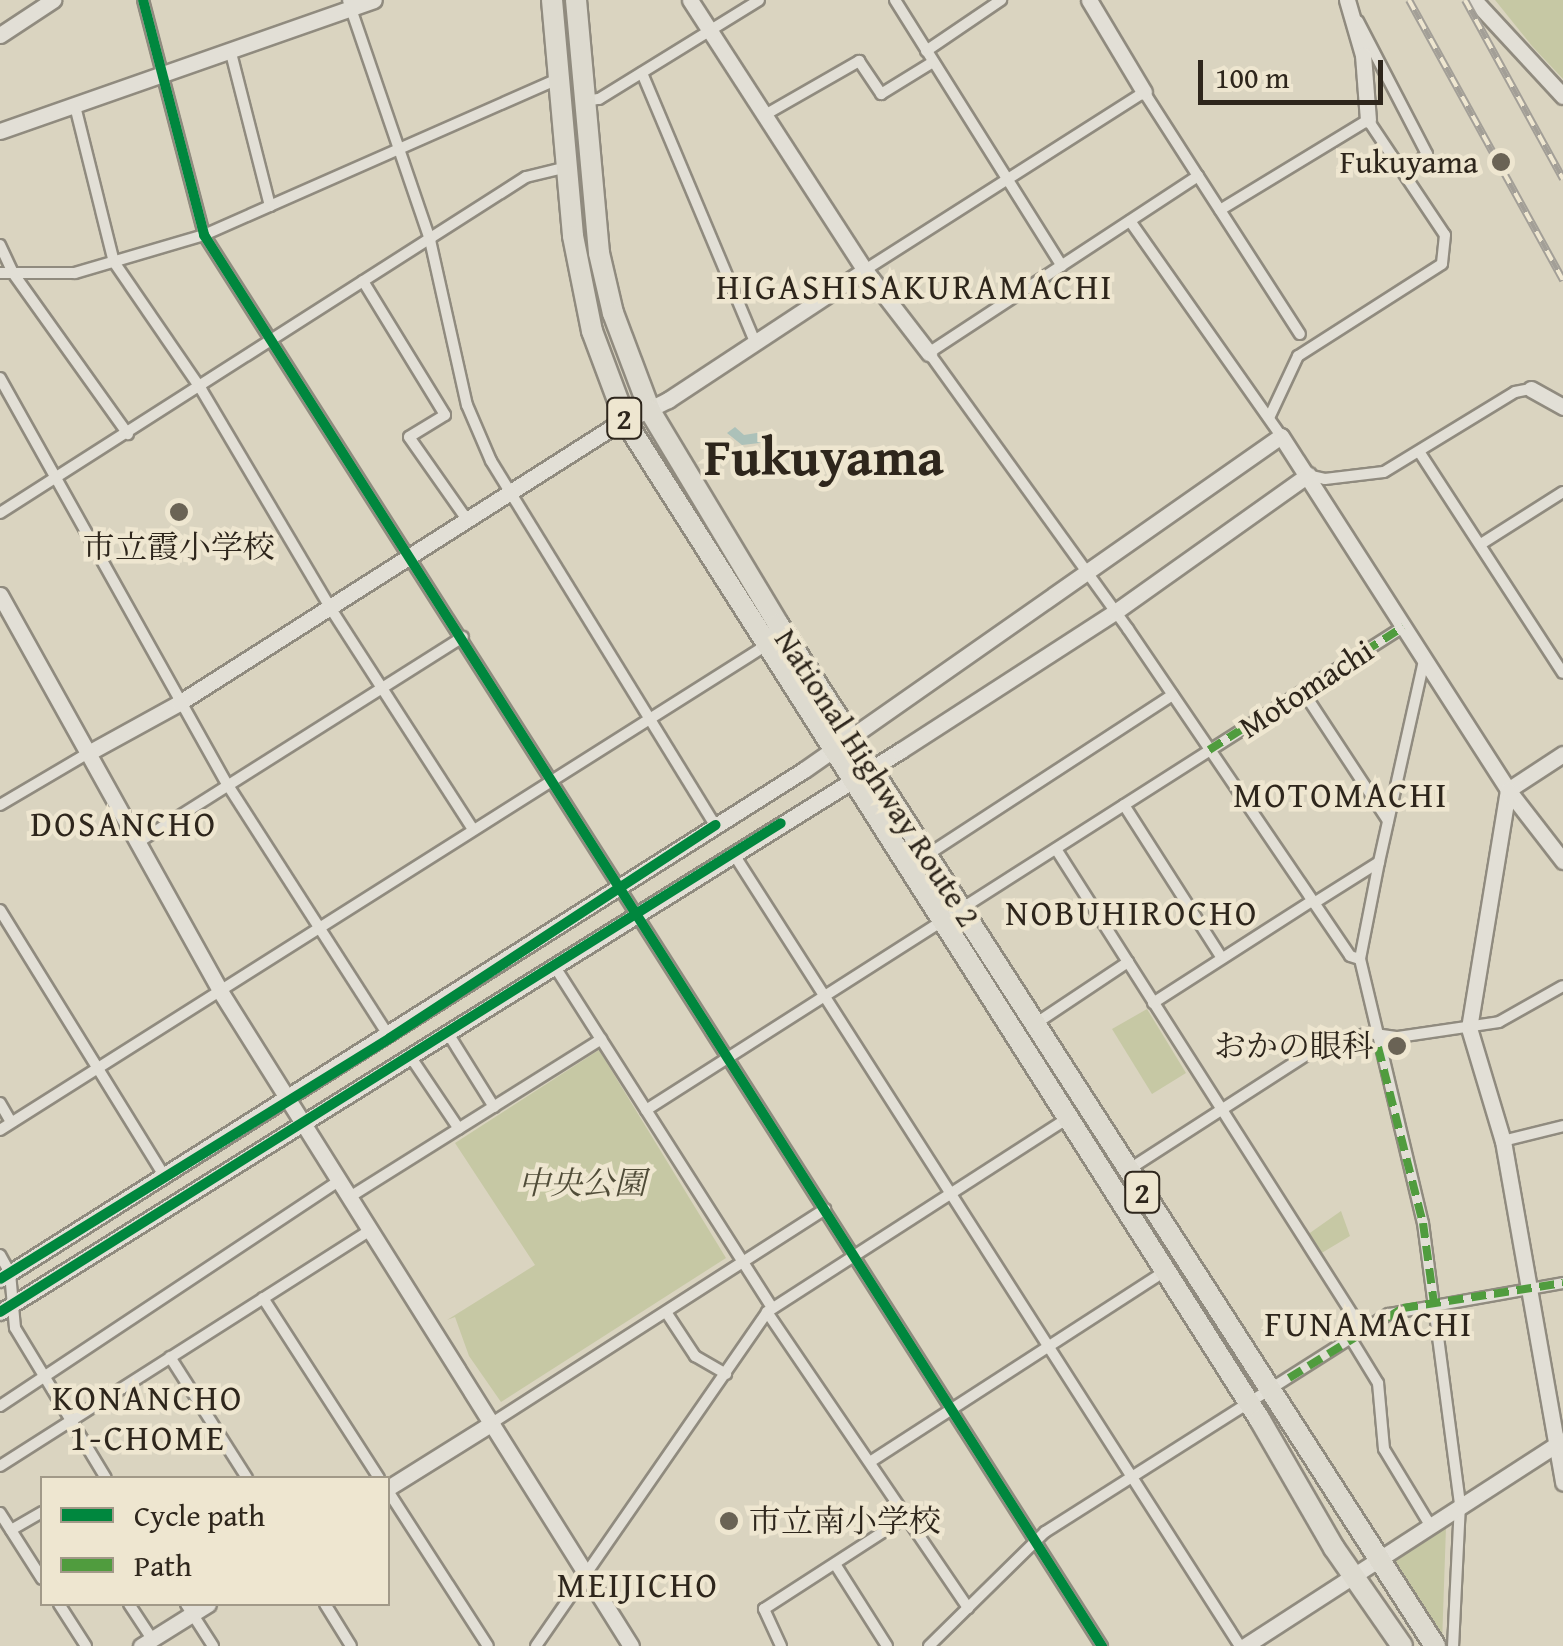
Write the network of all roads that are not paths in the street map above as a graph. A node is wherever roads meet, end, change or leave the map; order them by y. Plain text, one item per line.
1 (53, 0) edge
2 (374, 0) edge
3 (552, 0) edge
4 (576, 0) edge
5 (690, 0) edge
6 (759, 0) edge
7 (895, 0) edge
8 (1002, 0) edge
9 (1089, 0) edge
10 (1347, 0) edge
11 (1474, 0) edge
12 (146, 1) edge
13 (350, 4) edge
14 (1355, 16) junction
15 (710, 31) junction
16 (0, 35) edge
17 (926, 51) junction
18 (231, 53) junction
19 (933, 62) junction
20 (642, 73) junction
21 (164, 76) junction
22 (558, 79) junction
23 (1144, 92) junction
24 (1563, 96) edge
25 (584, 101) junction
26 (75, 106) junction
27 (763, 116) junction
28 (1368, 120) junction
29 (0, 131) edge
30 (398, 152) junction
31 (566, 167) junction
32 (1405, 173) junction
33 (1198, 176) junction
34 (1007, 179) junction
35 (270, 206) junction
36 (1220, 210) junction
37 (1130, 220) junction
38 (204, 235) junction
39 (430, 240) junction
40 (0, 245) edge
41 (114, 262) junction
42 (1062, 266) junction
43 (866, 270) junction
44 (6, 273) edge
45 (363, 281) junction
46 (1300, 334) dead end
47 (274, 340) junction
48 (756, 344) junction
49 (929, 353) junction
50 (0, 378) edge
51 (201, 389) junction
52 (1531, 390) joint
53 (1563, 406) edge
54 (650, 411) junction
55 (1269, 418) junction
56 (626, 422) junction
57 (128, 434) junction
58 (1281, 436) junction
59 (1420, 453) junction
60 (1308, 475) junction
61 (56, 479) junction
62 (508, 494) junction
63 (1559, 495) edge
64 (1563, 510) edge
65 (0, 514) edge
66 (468, 521) junction
67 (1480, 544) junction
68 (412, 555) junction
69 (1085, 575) junction
70 (0, 594) edge
71 (330, 608) junction
72 (1115, 612) junction
73 (1403, 627) junction
74 (463, 637) junction
75 (765, 646) junction
76 (1424, 660) junction
77 (1563, 673) edge
78 (383, 690) junction
79 (1304, 692) junction
80 (1172, 696) junction
81 (179, 703) junction
82 (649, 720) junction
83 (852, 736) junction
84 (833, 750) junction
85 (1209, 750) junction
86 (90, 752) junction
87 (1563, 754) edge
88 (872, 767) junction
89 (553, 778) junction
90 (852, 779) junction
91 (228, 787) junction
92 (1508, 790) junction
93 (0, 805) edge
94 (1124, 805) junction
95 (1388, 820) junction
96 (714, 825) junction
97 (472, 828) junction
98 (140, 841) junction
99 (1056, 849) junction
100 (734, 853) junction
101 (927, 855) junction
102 (1562, 858) edge
103 (1379, 862) junction
104 (619, 887) junction
105 (1313, 902) junction
106 (0, 910) edge
107 (638, 915) junction
108 (953, 915) junction
109 (318, 926) junction
110 (4, 928) edge
111 (1222, 958) junction
112 (1360, 959) junction
113 (1128, 962) junction
114 (555, 967) junction
115 (1563, 986) edge
116 (220, 991) junction
117 (825, 998) junction
118 (1153, 1002) junction
119 (1035, 1024) junction
120 (1469, 1028) junction
121 (1380, 1034) junction
122 (450, 1035) junction
123 (390, 1038) junction
124 (601, 1040) junction
125 (412, 1058) junction
126 (730, 1058) junction
127 (98, 1068) junction
128 (287, 1102) junction
129 (0, 1104) edge
130 (494, 1107) junction
131 (1088, 1107) junction
132 (646, 1110) junction
133 (1220, 1110) junction
134 (1067, 1119) junction
135 (12, 1122) junction
136 (1563, 1126) edge
137 (303, 1127) junction
138 (459, 1129) junction
139 (0, 1130) edge
140 (1503, 1141) junction
141 (1128, 1170) junction
142 (166, 1179) junction
143 (337, 1182) junction
144 (952, 1192) junction
145 (348, 1198) junction
146 (825, 1209) junction
147 (369, 1231) junction
148 (855, 1253) junction
149 (0, 1255) edge
150 (742, 1262) junction
151 (1164, 1272) junction
152 (5, 1276) edge
153 (1563, 1283) edge
154 (1534, 1288) junction
155 (263, 1298) junction
156 (1434, 1303) junction
157 (5, 1308) edge
158 (770, 1310) junction
159 (666, 1312) junction
160 (1362, 1331) junction
161 (1351, 1339) junction
162 (1050, 1346) junction
163 (170, 1357) junction
164 (726, 1374) junction
165 (42, 1378) junction
166 (1268, 1390) junction
167 (1248, 1402) junction
168 (0, 1406) edge
169 (956, 1408) junction
170 (70, 1422) junction
171 (492, 1423) junction
172 (1560, 1442) edge
173 (872, 1460) junction
174 (0, 1466) edge
175 (105, 1476) edge
176 (246, 1476) edge
177 (379, 1476) edge
178 (1133, 1478) junction
179 (1563, 1484) edge
180 (390, 1489) edge
181 (390, 1493) edge
182 (1460, 1504) junction
183 (0, 1513) edge
184 (40, 1513) edge
185 (908, 1516) junction
186 (1430, 1524) junction
187 (11, 1530) junction
188 (1037, 1540) junction
189 (1376, 1557) junction
190 (836, 1564) junction
191 (1352, 1573) junction
192 (584, 1575) junction
193 (40, 1576) edge
194 (59, 1606) edge
195 (130, 1606) edge
196 (326, 1606) edge
197 (968, 1608) junction
198 (189, 1609) edge
199 (779, 1642) edge
200 (147, 1643) edge
201 (1098, 1645) edge
202 (86, 1646) edge
203 (213, 1646) edge
204 (350, 1646) edge
205 (488, 1646) edge
206 (536, 1646) edge
207 (632, 1646) edge
208 (764, 1646) edge
209 (887, 1646) edge
210 (930, 1646) edge
211 (1242, 1646) edge
212 (1402, 1646) edge
213 (1435, 1646) edge
214 (1454, 1646) edge

1 - 16 street
2 - 13 street
3 - 22 highway, National Highway Route 2 / 2
4 - 25 highway, National Highway Route 2 / 2
5 - 15 street
6 - 15 street
7 - 17 street
8 - 17 street
9 - 23 street
10 - 14 street
11 - 24 street
12 - 21 street
13 - 18 street
13 - 30 street
14 - 28 street
14 - 32 street
15 - 20 street
15 - 27 street
17 - 19 street
18 - 21 street
18 - 35 street
19 - 27 street
19 - 34 street
20 - 25 street
20 - 48 street
21 - 26 street
21 - 38 street
22 - 30 street
22 - 31 highway, National Highway Route 2 / 2
23 - 33 street
23 - 34 street
25 - 54 highway, National Highway Route 2 / 2
26 - 29 street
26 - 41 street
27 - 43 street
28 - 32 street
28 - 36 street
30 - 35 street
30 - 39 street
31 - 39 street
31 - 56 highway, National Highway Route 2 / 2
32 - 55 street
33 - 36 street
33 - 37 street
34 - 42 street
34 - 43 street
35 - 38 street
36 - 46 street
37 - 42 street
37 - 55 street
38 - 41 street
38 - 47 street
39 - 45 street
39 - 62 street
40 - 44 street
41 - 44 street
41 - 51 street
42 - 49 street
43 - 48 street
43 - 49 street
44 - 57 street
45 - 47 street
45 - 66 street
47 - 51 street
47 - 68 street
48 - 54 street
49 - 69 street
50 - 61 street
51 - 57 street
51 - 71 street
52 - 53 street
52 - 59 street
54 - 56 street
54 - 83 highway, National Highway Route 2 / 2
55 - 58 street
56 - 62 street
56 - 75 highway, National Highway Route 2 / 2
57 - 61 street
58 - 60 street
58 - 69 street
59 - 60 street
59 - 67 street
60 - 72 street
60 - 73 street
61 - 65 street
61 - 81 street
62 - 66 street
62 - 82 street
63 - 64 street
63 - 67 street
66 - 68 street
67 - 77 street
68 - 71 street
68 - 74 street
69 - 72 street
69 - 83 street
70 - 86 street
71 - 78 street
71 - 81 street
72 - 80 street
72 - 88 street
73 - 76 street
73 - 79 street, Motomachi
74 - 78 street
74 - 89 street
75 - 82 street
75 - 84 highway, National Highway Route 2 / 2
76 - 92 street
76 - 95 street
78 - 91 street
78 - 97 street
79 - 85 street, Motomachi
79 - 95 street
80 - 85 street
80 - 101 street
81 - 86 street
81 - 91 street
82 - 89 street
82 - 96 street
83 - 84 street
83 - 88 highway, National Highway Route 2 / 2
84 - 90 highway, National Highway Route 2 / 2
84 - 96 street
85 - 94 street, Motomachi
85 - 105 street
86 - 93 street
86 - 98 street
87 - 92 street
88 - 90 street
88 - 101 highway, National Highway Route 2 / 2
89 - 97 street
89 - 104 street
90 - 100 street
90 - 108 highway, National Highway Route 2 / 2
91 - 98 street
91 - 109 street
92 - 102 street
92 - 120 street
94 - 99 street, Motomachi
94 - 111 street
95 - 103 street
96 - 104 street
97 - 109 street
98 - 116 street
99 - 108 street, Motomachi
99 - 113 street
100 - 107 street
100 - 117 street
101 - 108 highway, National Highway Route 2 / 2
103 - 105 street
103 - 112 street
104 - 107 street
104 - 123 street
105 - 111 street
105 - 112 street
106 - 110 street
107 - 114 street
107 - 126 street
108 - 117 street, Motomachi
108 - 119 highway, National Highway Route 2 / 2
108 - 134 highway, National Highway Route 2 / 2
109 - 116 street
109 - 123 street
110 - 127 street
111 - 118 street
112 - 121 street
113 - 118 street
113 - 119 street
114 - 122 street
114 - 124 street
115 - 120 street
116 - 127 street
116 - 128 street
117 - 126 street, Motomachi
117 - 144 street
118 - 133 street
119 - 131 highway, National Highway Route 2 / 2
120 - 121 street
120 - 140 street
121 - 133 street
121 - 156 street
122 - 125 street
122 - 130 street
123 - 128 street
124 - 130 street
124 - 132 street
125 - 137 street
125 - 138 street
126 - 132 street, Motomachi
126 - 146 street
127 - 135 street
127 - 142 street
128 - 137 street
128 - 142 street
129 - 135 street
130 - 138 street
131 - 134 street
131 - 141 highway, National Highway Route 2 / 2
132 - 150 street
133 - 141 street
133 - 160 street
134 - 144 street
134 - 151 highway, National Highway Route 2 / 2
135 - 139 street
136 - 140 street
137 - 143 street
137 - 157 street
138 - 145 street
140 - 154 street
141 - 166 highway, National Highway Route 2 / 2
142 - 152 street
143 - 145 street
143 - 165 street
144 - 148 street
144 - 162 street
145 - 147 street
146 - 148 street
146 - 150 street
147 - 155 street
147 - 171 street
148 - 158 street
148 - 169 street
149 - 152 street
150 - 158 street
150 - 159 street
151 - 162 street
151 - 167 highway, National Highway Route 2 / 2
152 - 157 street
153 - 154 street
154 - 156 street
154 - 172 street
155 - 163 street
155 - 177 street
156 - 160 street
156 - 182 street
157 - 165 street
158 - 164 street
158 - 173 street
159 - 164 street
159 - 171 street
160 - 161 street
161 - 166 street
161 - 186 street
162 - 169 street
162 - 178 street
163 - 170 street
163 - 176 street
164 - 192 street
165 - 168 street
165 - 170 street
166 - 167 street
166 - 189 highway, National Highway Route 2 / 2
167 - 178 street
167 - 191 highway, National Highway Route 2 / 2
169 - 173 street
169 - 188 street
170 - 174 street
170 - 175 street
171 - 180 street
171 - 192 street
172 - 179 street
172 - 182 street
173 - 185 street
178 - 188 street
178 - 211 street
181 - 205 street
182 - 186 street
182 - 214 street
183 - 187 street
184 - 187 street
185 - 190 street
185 - 197 street
186 - 189 street
187 - 193 street
188 - 197 street
188 - 201 street
189 - 191 street
189 - 213 highway, National Highway Route 2 / 2
190 - 199 street
190 - 209 street
191 - 211 street
191 - 212 highway, National Highway Route 2 / 2
192 - 206 street
192 - 207 street
194 - 202 street
195 - 200 street
196 - 204 street
197 - 210 street
198 - 200 street
198 - 203 street
199 - 208 street

